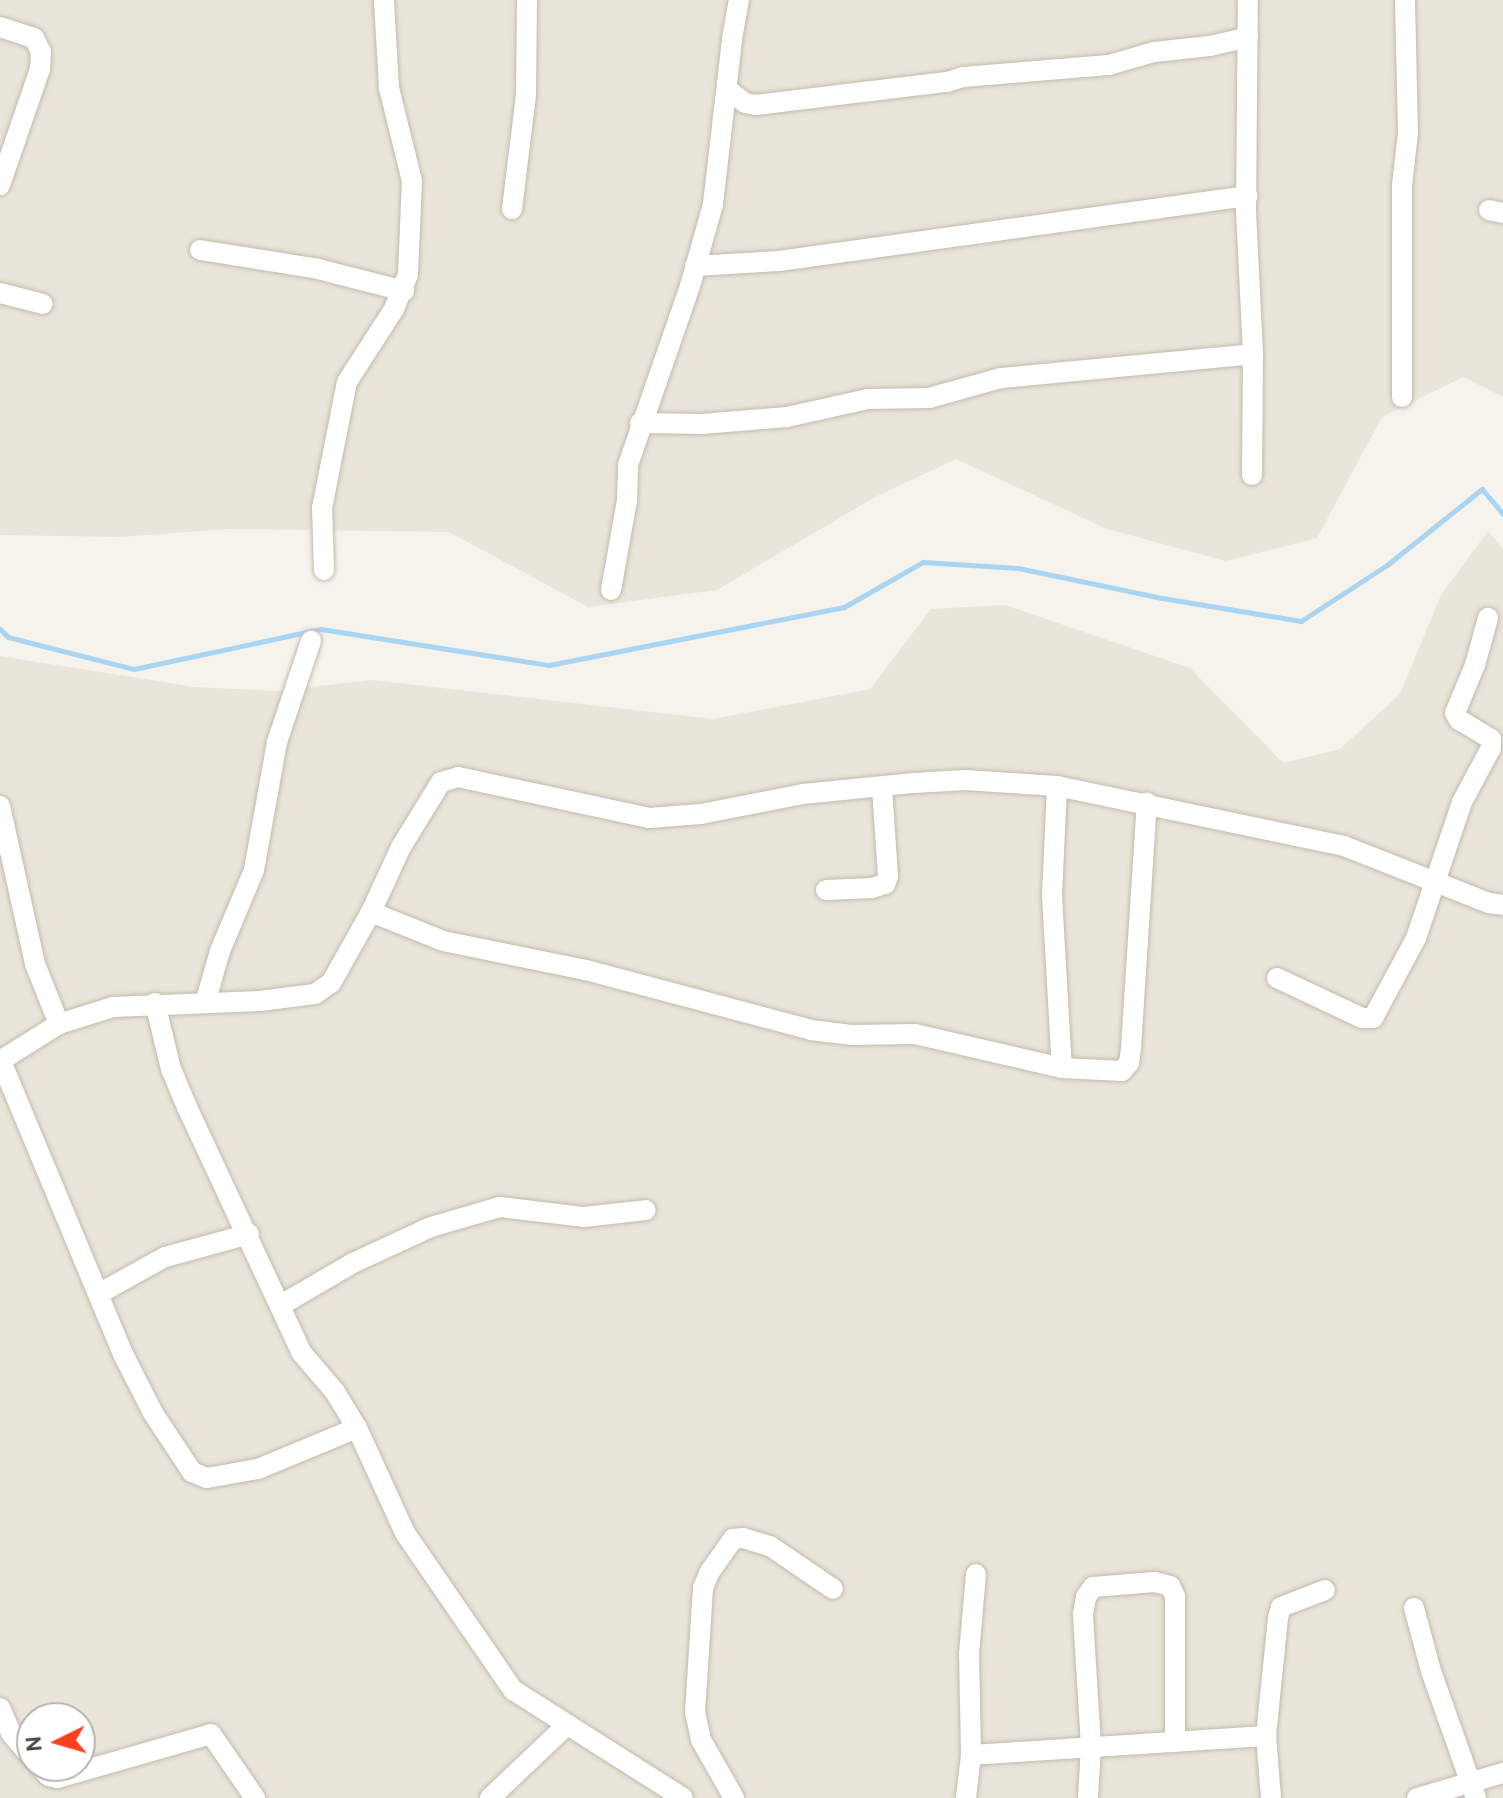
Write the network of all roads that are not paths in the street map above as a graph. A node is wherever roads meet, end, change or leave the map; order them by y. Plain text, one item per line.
1 (384, 0) edge
2 (527, 0) edge
3 (739, 0) edge
4 (1248, 0) edge
5 (1405, 0) edge
6 (0, 27) edge
7 (1248, 37) junction
8 (728, 90) junction
9 (0, 185) edge
10 (1248, 196) junction
11 (512, 209) dead end
12 (200, 250) dead end
13 (695, 266) junction
14 (404, 291) junction
15 (0, 293) edge
16 (43, 304) dead end
17 (1253, 354) junction
18 (1402, 397) dead end
19 (640, 423) junction
20 (1252, 475) dead end
21 (324, 570) dead end
22 (611, 590) dead end
23 (1488, 618) dead end
24 (311, 641) dead end
25 (1057, 786) junction
26 (882, 787) junction
27 (1147, 803) junction
28 (0, 806) edge
29 (1434, 880) junction
30 (826, 890) dead end
31 (1503, 905) edge
32 (371, 912) junction
33 (1277, 978) dead end
34 (155, 1003) junction
35 (205, 1003) junction
36 (59, 1024) junction
37 (0, 1061) edge
38 (1062, 1068) junction
39 (646, 1210) dead end
40 (249, 1234) junction
41 (100, 1293) junction
42 (281, 1305) junction
43 (357, 1428) junction
44 (976, 1574) dead end
45 (833, 1589) dead end
46 (1325, 1590) dead end
47 (1414, 1608) dead end
48 (0, 1708) edge
49 (567, 1725) junction
50 (1266, 1736) junction
51 (16, 1739) edge
52 (1175, 1742) junction
53 (1091, 1746) junction
54 (971, 1755) junction
55 (96, 1767) edge
56 (1503, 1773) edge
57 (1474, 1791) edge
58 (255, 1798) edge
59 (490, 1798) edge
60 (683, 1798) edge
61 (734, 1798) edge
62 (966, 1798) edge
63 (1088, 1798) edge
64 (1271, 1798) edge
65 (1417, 1798) edge

1 - 14 street
2 - 11 street
3 - 8 street
4 - 7 street
5 - 18 street
6 - 9 street
7 - 8 street
7 - 10 street
8 - 13 street
10 - 13 street
10 - 17 street
12 - 14 street
13 - 19 street
14 - 21 street
15 - 16 street
17 - 19 street
17 - 20 street
19 - 22 street
23 - 29 street
24 - 35 street
25 - 26 street
25 - 27 street
25 - 38 street
26 - 30 street
26 - 32 street
27 - 29 street
27 - 38 street
28 - 36 street
29 - 31 street
29 - 33 street
32 - 35 street
32 - 38 street
34 - 35 street
34 - 36 street
34 - 40 street
36 - 37 street
37 - 41 street
39 - 42 street
40 - 41 street
40 - 42 street
41 - 43 street
42 - 43 street
43 - 49 street
44 - 54 street
45 - 61 street
46 - 50 street
47 - 57 street
48 - 51 street
49 - 59 street
49 - 60 street
50 - 52 street
50 - 64 street
52 - 53 street
52 - 53 street
53 - 54 street
53 - 63 street
54 - 62 street
55 - 58 street
56 - 57 street
57 - 65 street

